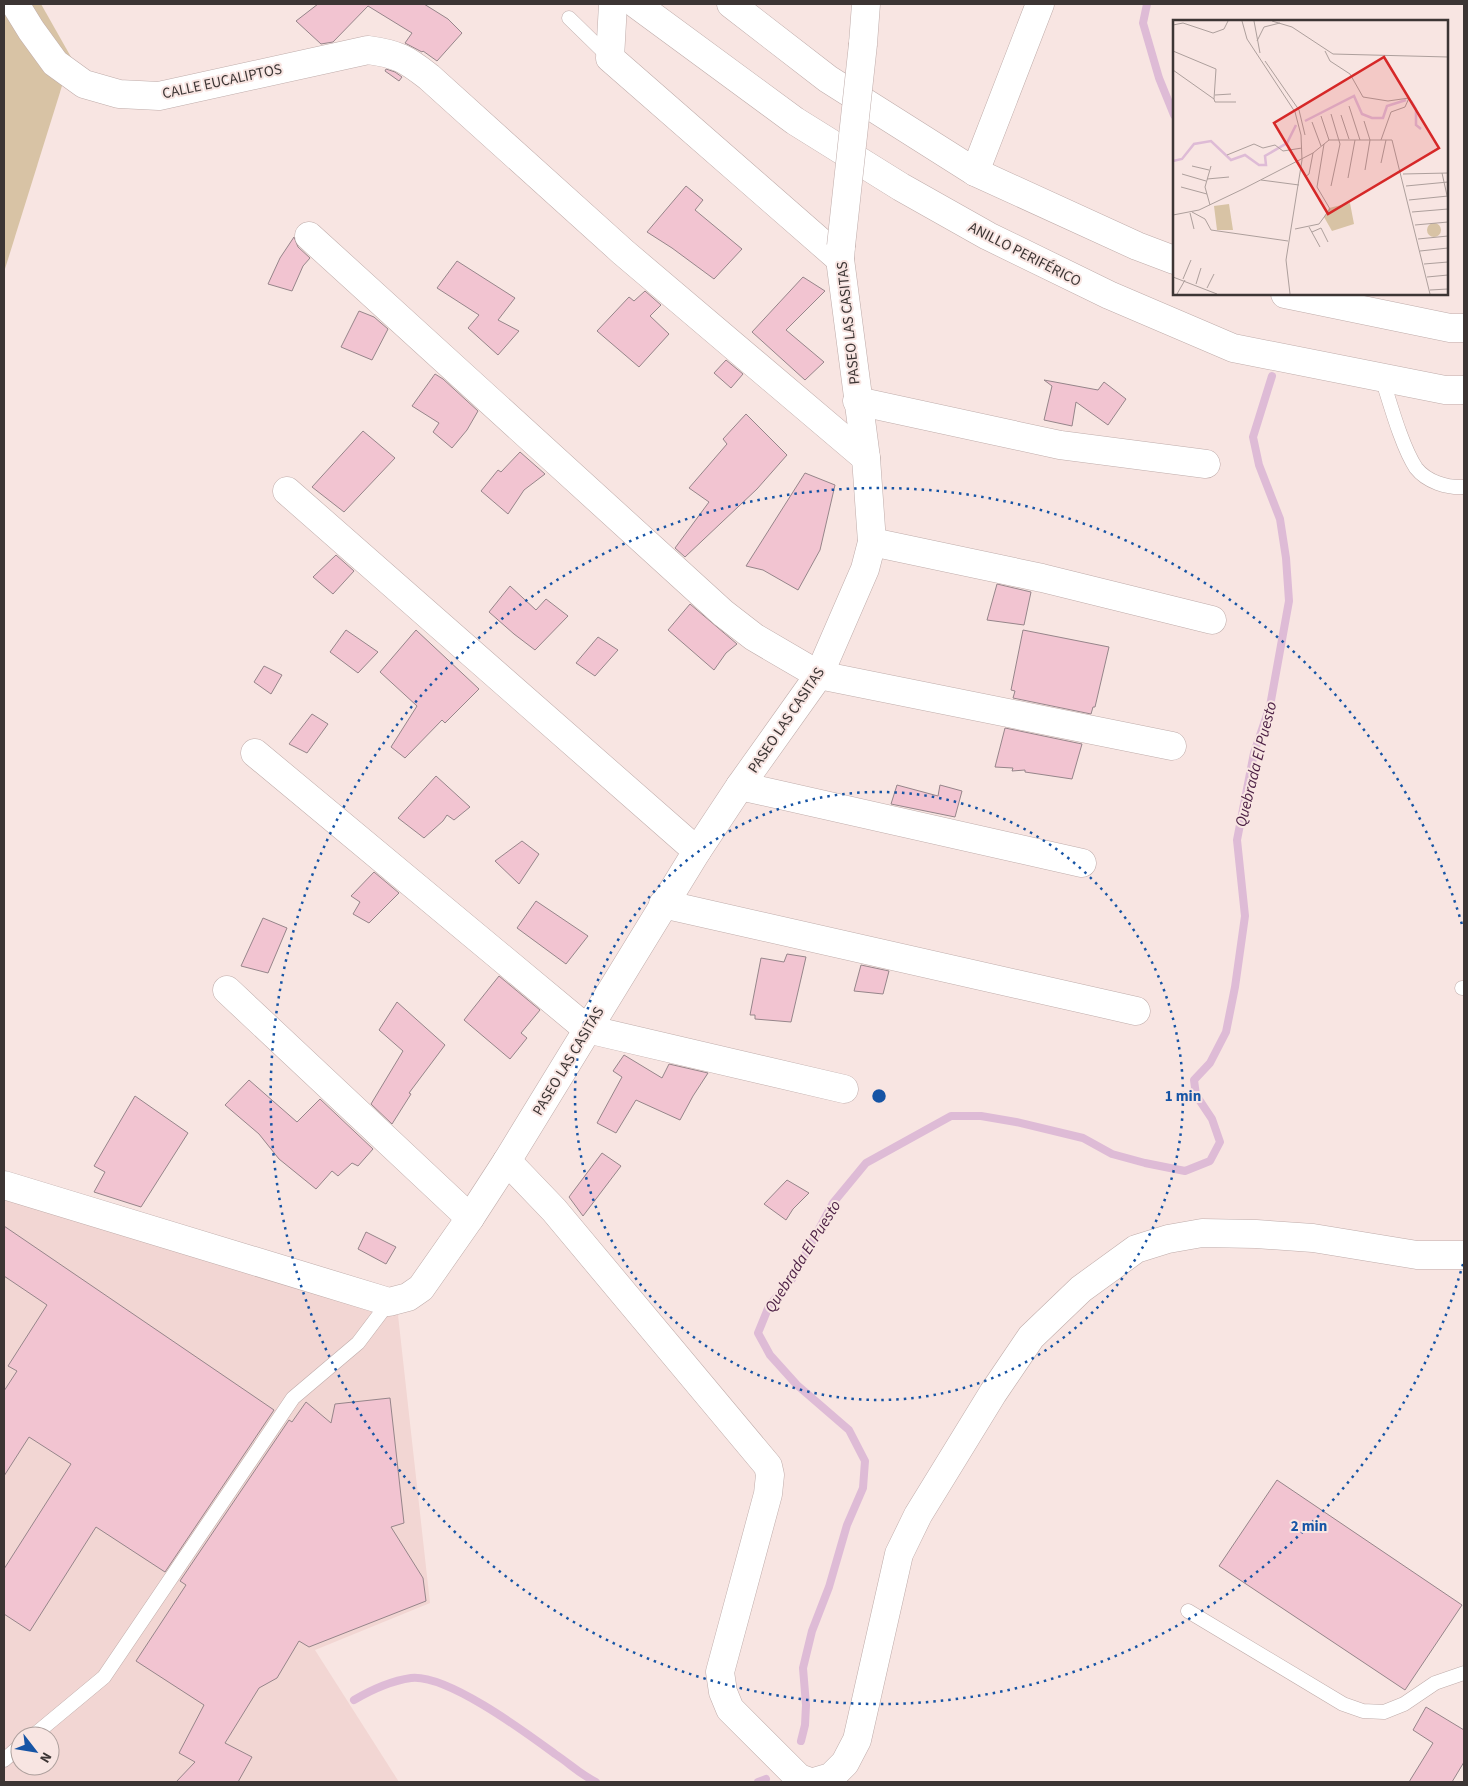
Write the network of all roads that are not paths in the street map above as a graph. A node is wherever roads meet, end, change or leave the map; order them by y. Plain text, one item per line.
1 (15, 4) edge
2 (612, 4) edge
3 (636, 4) edge
4 (731, 4) edge
5 (866, 4) edge
6 (1040, 4) edge
7 (570, 18) dead end
8 (610, 58) junction
9 (975, 172) junction
10 (310, 236) dead end
11 (841, 252) junction
12 (1173, 260) edge
13 (1290, 295) edge
14 (1464, 328) edge
15 (1382, 378) junction
16 (1464, 390) edge
17 (857, 400) junction
18 (866, 458) junction
19 (1206, 464) dead end
20 (1464, 488) edge
21 (287, 490) dead end
22 (872, 542) junction
23 (1212, 620) dead end
24 (819, 675) junction
25 (1172, 746) dead end
26 (255, 753) dead end
27 (740, 786) junction
28 (697, 851) junction
29 (1082, 863) dead end
30 (663, 904) junction
31 (227, 990) dead end
32 (1136, 1011) dead end
33 (587, 1029) junction
34 (844, 1089) dead end
35 (507, 1161) junction
36 (4, 1185) edge
37 (470, 1218) junction
38 (1464, 1255) edge
39 (389, 1302) junction
40 (1188, 1611) dead end
41 (1464, 1673) edge
42 (45, 1726) edge
43 (812, 1782) edge

1 - 18 main road, CALLE EUCALIPTOS
2 - 8 main road
3 - 15 main road, ANILLO PERIFÉRICO
4 - 9 main road
5 - 11 main road, PASEO LAS CASITAS, bridge
6 - 9 main road
7 - 8 lane
8 - 11 main road
9 - 12 main road
10 - 24 main road
11 - 17 main road, PASEO LAS CASITAS
13 - 14 main road
15 - 16 main road, ANILLO PERIFÉRICO
15 - 20 lane
17 - 18 main road, PASEO LAS CASITAS
17 - 19 main road
18 - 22 main road, PASEO LAS CASITAS
21 - 28 main road
22 - 23 main road
22 - 24 main road, PASEO LAS CASITAS
24 - 25 main road
24 - 27 main road, PASEO LAS CASITAS
26 - 33 main road
27 - 28 main road, PASEO LAS CASITAS
27 - 29 main road
28 - 30 main road, PASEO LAS CASITAS
30 - 32 main road
30 - 33 main road, PASEO LAS CASITAS
31 - 37 main road
33 - 34 main road
33 - 35 main road, PASEO LAS CASITAS
35 - 37 main road, PASEO LAS CASITAS
35 - 43 main road
36 - 39 main road
37 - 39 main road, PASEO LAS CASITAS
38 - 43 main road
39 - 42 lane
40 - 41 lane

